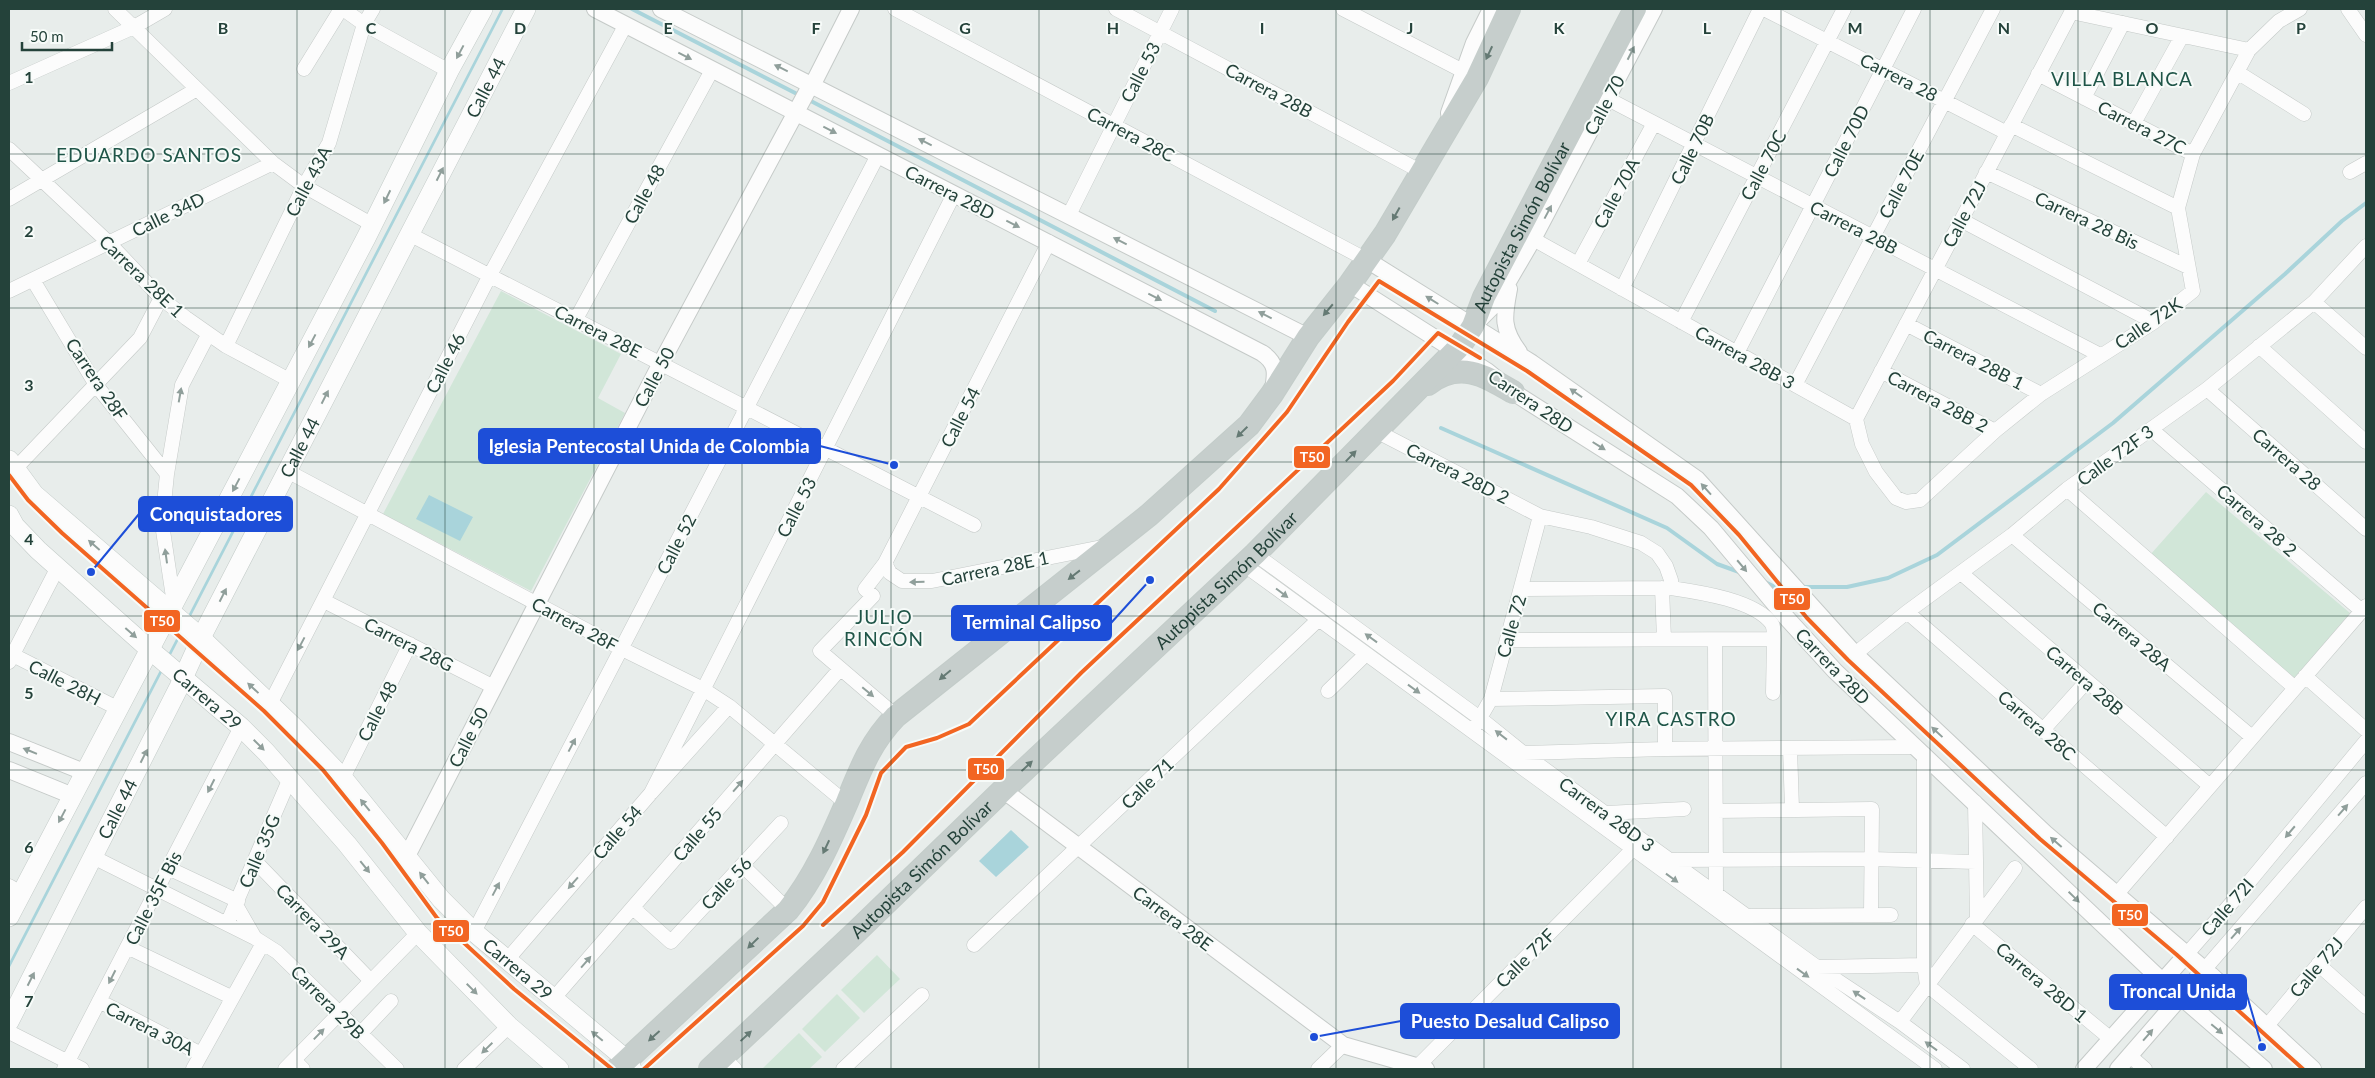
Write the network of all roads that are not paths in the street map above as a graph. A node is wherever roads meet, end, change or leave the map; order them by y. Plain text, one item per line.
1 (115, 9) edge
2 (165, 9) edge
3 (342, 9) edge
4 (373, 9) edge
5 (483, 9) edge
6 (526, 9) edge
7 (595, 9) edge
8 (661, 9) edge
9 (851, 9) edge
10 (895, 9) edge
11 (1116, 9) edge
12 (1172, 9) edge
13 (1343, 9) edge
14 (1491, 9) edge
15 (1510, 9) edge
16 (1635, 9) edge
17 (1654, 9) edge
18 (1760, 9) edge
19 (1764, 9) edge
20 (1844, 9) edge
21 (1914, 9) edge
22 (1993, 9) edge
23 (2300, 9) edge
24 (2348, 9) edge
25 (2072, 10) edge
26 (2123, 23) junction
27 (364, 24) junction
28 (625, 26) junction
29 (134, 28) junction
30 (1160, 32) junction
31 (2366, 35) edge
32 (2182, 36) junction
33 (1828, 41) junction
34 (2249, 50) junction
35 (1883, 68) junction
36 (304, 69) dead end
37 (712, 70) junction
38 (449, 71) junction
39 (1463, 71) junction
40 (2237, 72) junction
41 (2038, 74) junction
42 (9, 83) edge
43 (811, 86) junction
44 (197, 89) junction
45 (2084, 98) junction
46 (1944, 101) junction
47 (1605, 104) junction
48 (797, 110) junction
49 (2304, 114) dead end
50 (1576, 122) junction
51 (1654, 123) junction
52 (2134, 123) junction
53 (1114, 125) junction
54 (2009, 129) junction
55 (1441, 138) junction
56 (1694, 144) junction
57 (9, 149) edge
58 (878, 154) junction
59 (2193, 154) junction
60 (273, 163) junction
61 (2366, 163) edge
62 (1420, 171) junction
63 (1986, 172) junction
64 (2350, 172) dead end
65 (1757, 176) junction
66 (42, 181) junction
67 (304, 186) junction
68 (954, 194) junction
69 (9, 199) edge
70 (1812, 205) junction
71 (2178, 208) junction
72 (1069, 216) junction
73 (1960, 220) junction
74 (373, 225) junction
75 (409, 234) junction
76 (1873, 236) junction
77 (1534, 239) junction
78 (109, 242) junction
79 (1049, 242) junction
80 (2364, 253) edge
81 (1367, 260) junction
82 (1578, 264) junction
83 (2188, 267) junction
84 (1935, 268) junction
85 (490, 275) junction
86 (1512, 277) junction
87 (33, 280) junction
88 (1350, 284) junction
89 (1622, 289) junction
90 (9, 291) edge
91 (161, 298) junction
92 (2314, 302) junction
93 (576, 319) junction
94 (1681, 322) junction
95 (2154, 322) junction
96 (1906, 324) junction
97 (1473, 326) junction
98 (208, 335) junction
99 (1308, 336) junction
100 (226, 346) junction
101 (2259, 346) junction
102 (2366, 348) edge
103 (1455, 351) junction
104 (1737, 353) junction
105 (2100, 355) junction
106 (661, 363) junction
107 (1532, 363) junction
108 (1881, 371) junction
109 (291, 381) junction
110 (96, 385) junction
111 (1795, 385) junction
112 (2207, 389) junction
113 (1513, 392) junction
114 (1272, 394) junction
115 (2041, 394) junction
116 (1407, 400) junction
117 (747, 408) junction
118 (1856, 419) junction
119 (2151, 428) junction
120 (1376, 431) junction
121 (1995, 431) junction
122 (2366, 442) edge
123 (826, 448) junction
124 (11, 465) edge
125 (287, 471) junction
126 (167, 474) junction
127 (2067, 489) junction
128 (920, 496) junction
129 (368, 514) junction
130 (1540, 516) junction
131 (11, 524) edge
132 (974, 525) dead end
133 (2366, 529) edge
134 (2012, 535) junction
135 (1112, 545) junction
136 (1249, 559) junction
137 (885, 563) junction
138 (58, 567) junction
139 (1961, 573) junction
140 (1667, 588) junction
141 (1522, 589) junction
142 (324, 601) junction
143 (537, 604) junction
144 (2364, 609) edge
145 (173, 610) junction
146 (1908, 612) junction
147 (1318, 620) junction
148 (199, 637) junction
149 (1664, 639) junction
150 (1774, 639) junction
151 (1507, 640) junction
152 (1715, 640) junction
153 (410, 644) junction
154 (622, 649) junction
155 (150, 650) junction
156 (1855, 654) junction
157 (1365, 655) junction
158 (11, 659) edge
159 (840, 669) junction
160 (181, 675) junction
161 (2305, 676) junction
162 (2087, 681) junction
163 (494, 687) junction
164 (2295, 688) junction
165 (703, 689) junction
166 (1328, 691) dead end
167 (1773, 693) dead end
168 (1491, 699) junction
169 (270, 704) junction
170 (729, 706) junction
171 (117, 708) junction
172 (896, 716) junction
173 (1481, 719) junction
174 (241, 727) junction
175 (2366, 730) edge
176 (1471, 731) junction
177 (2042, 731) junction
178 (2252, 737) junction
179 (2366, 741) edge
180 (9, 742) edge
181 (775, 744) junction
182 (1716, 748) junction
183 (1790, 748) junction
184 (1665, 749) junction
185 (1920, 750) junction
186 (1527, 761) junction
187 (59, 762) junction
188 (9, 770) edge
189 (84, 772) junction
190 (290, 778) junction
191 (343, 778) junction
192 (2366, 783) edge
193 (48, 786) junction
194 (2210, 786) junction
195 (1003, 790) junction
196 (651, 792) junction
197 (73, 796) junction
198 (1976, 802) junction
199 (846, 803) junction
200 (1684, 809) dead end
201 (1792, 809) junction
202 (1716, 811) junction
203 (1607, 813) junction
204 (781, 823) dead end
205 (2167, 837) junction
206 (1079, 848) junction
207 (1633, 849) junction
208 (407, 856) junction
209 (94, 857) junction
210 (1717, 859) junction
211 (1871, 859) junction
212 (1671, 860) junction
213 (1923, 860) junction
214 (255, 861) junction
215 (1976, 862) junction
216 (743, 866) junction
217 (168, 868) junction
218 (2015, 868) dead end
219 (15, 889) edge
220 (157, 889) junction
221 (1716, 893) junction
222 (2116, 895) junction
223 (237, 903) junction
224 (2366, 907) edge
225 (633, 908) junction
226 (788, 910) junction
227 (1871, 914) junction
228 (1890, 915) dead end
229 (1748, 916) junction
230 (9, 917) edge
231 (1975, 922) junction
232 (227, 924) junction
233 (474, 932) junction
234 (418, 933) junction
235 (259, 940) junction
236 (974, 945) dead end
237 (128, 947) junction
238 (2186, 955) junction
239 (507, 960) junction
240 (2318, 964) junction
241 (1924, 966) junction
242 (1817, 967) junction
243 (2204, 970) junction
244 (371, 981) junction
245 (2162, 981) junction
246 (1927, 986) junction
247 (922, 995) dead end
248 (231, 997) junction
249 (2181, 997) junction
250 (554, 998) junction
251 (99, 1001) junction
252 (391, 1001) dead end
253 (2366, 1007) edge
254 (339, 1014) junction
255 (9, 1022) edge
256 (1900, 1022) junction
257 (509, 1026) junction
258 (2266, 1027) junction
259 (9, 1032) edge
260 (360, 1034) junction
261 (2111, 1039) junction
262 (1343, 1045) junction
263 (201, 1054) junction
264 (2130, 1056) junction
265 (66, 1065) edge
266 (722, 1065) edge
267 (294, 1066) edge
268 (625, 1066) edge
269 (1421, 1068) edge
270 (1959, 1068) edge
271 (82, 1069) edge
272 (193, 1069) edge
273 (397, 1069) edge
274 (464, 1069) edge
275 (559, 1069) edge
276 (843, 1069) edge
277 (1318, 1069) edge
278 (1934, 1069) edge
279 (2031, 1069) edge
280 (2084, 1069) edge
281 (2118, 1069) edge
282 (2145, 1069) edge
283 (2264, 1069) edge
284 (2313, 1069) edge

1 - 29 street
2 - 29 street
3 - 27 street
3 - 36 street
4 - 27 street, Calle 43A
5 -> 38 main road
75 -> 6 main road, Calle 44
7 - 28 street, Carrera 28D
43 -> 8 street, Carrera 28D
9 - 43 street, Calle 50
10 - 53 street, Carrera 28C
11 - 30 street, Carrera 28B
12 - 30 street, Calle 53
13 - 39 street
14 - 39 street
15 -> 55 highway
16 - 50 highway, Autopista Simón Bolívar
47 -> 17 street, Calle 70
18 - 56 street, Calle 70B
19 - 33 street, Carrera 28
20 - 33 street, Calle 70C
21 - 35 street, Calle 70D
22 - 46 street, Calle 70E
23 - 34 street, Calle 72K
24 - 31 street
25 - 26 street
25 - 41 street, Calle 72J
26 - 32 street
26 - 45 street
27 - 38 street
27 - 67 street, Calle 43A
28 -> 37 street, Carrera 28D
28 - 85 street, Calle 46
29 - 42 street
29 - 44 street
30 - 53 street, Calle 53
30 - 62 street, Carrera 28B
32 - 34 street
32 - 52 street
33 - 35 street, Carrera 28
33 - 65 street, Calle 70C
34 - 40 street, Calle 72K
35 - 46 street, Carrera 28
35 - 70 street, Calle 70D
37 - 48 street, Carrera 28D
37 - 93 street, Calle 48
38 -> 74 main road
39 - 55 street
40 - 49 street
40 - 59 street, Calle 72K
41 - 45 street, Carrera 27C
41 - 54 street, Calle 72J
43 - 48 street, Calle 50
72 -> 43 street, Carrera 28D
44 - 60 street
44 - 66 street
45 - 52 street, Carrera 27C
46 - 54 street, Carrera 28
46 - 76 street, Calle 70E
47 - 50 highway
47 - 51 street, Carrera 28B
77 -> 47 street, Calle 70
48 -> 58 street, Carrera 28D
48 - 106 street, Calle 50
50 - 97 highway, Autopista Simón Bolívar
51 - 56 street, Carrera 28B
51 - 82 street, Calle 70A
52 - 59 street, Carrera 27C
53 - 72 street, Calle 53
53 - 81 street, Carrera 28C
54 - 63 street, Calle 72J
54 - 71 street, Carrera 28
55 - 62 highway
56 - 65 street, Carrera 28B
56 - 89 street, Calle 70B
57 - 66 street, Carrera 28E 1
58 - 68 street, Carrera 28D
58 - 117 street, Calle 52
59 - 71 street, Calle 72K
60 - 67 street
60 - 78 street, Calle 34D
61 - 64 street
62 -> 81 highway
63 - 73 street, Calle 72J
63 - 83 street, Carrera 28 Bis
65 - 70 street, Carrera 28B
65 - 94 street, Calle 70C
66 - 69 street
66 - 78 street, Carrera 28E 1
67 - 74 street
67 - 100 street, Calle 43A
68 -> 79 street, Carrera 28D
68 - 123 street, Calle 53
70 - 76 street, Carrera 28B
70 - 104 street, Calle 70D
71 - 83 street, Calle 72K
99 -> 72 street, Carrera 28D
73 - 84 street, Calle 72J
73 - 95 street
74 -> 109 main road
75 - 85 street, Carrera 28E
125 -> 75 main road, Calle 44
76 - 84 street, Carrera 28B
76 - 111 street, Calle 70E
77 - 82 street, Carrera 28B 3
77 - 86 street, Calle 70
78 - 87 street, Calle 34D
78 - 91 street, Carrera 28E 1
79 -> 114 street, Carrera 28D
79 - 128 street, Calle 54
80 - 92 street, Calle 72F 3
81 - 88 highway
97 -> 81 street, Carrera 28D
82 - 89 street, Carrera 28B 3
83 - 95 street, Calle 72K
84 - 96 street, Calle 72J
84 - 105 street, Carrera 28B
85 - 93 street, Carrera 28E
85 - 129 street, Calle 46
86 - 97 street, Calle 70
86 - 107 street
87 - 90 street, Calle 34D
87 - 110 street, Carrera 28F
88 -> 99 highway
88 - 103 street, Carrera 28D
89 - 94 street, Carrera 28B 3
91 - 98 street, Carrera 28E 1
91 - 110 street
92 - 101 street, Calle 72F 3
92 - 102 street
93 - 106 street, Carrera 28E
94 - 104 street, Carrera 28B 3
95 - 105 street, Calle 72K
96 - 108 street, Calle 72J
96 - 115 street, Carrera 28B 1
97 - 103 highway, Autopista Simón Bolívar
97 - 107 street, Carrera 28D
98 - 100 street, Carrera 28E 1
126 -> 98 street
99 - 114 highway
100 - 109 street, Carrera 28E 1
101 - 112 street, Calle 72F 3
101 - 122 street
103 - 113 street, Carrera 28D
103 - 116 highway, Autopista Simón Bolívar
104 - 111 street, Carrera 28B 3
105 - 115 street, Calle 72K
106 - 117 street, Carrera 28E
106 - 143 street, Calle 50
156 -> 107 street, Carrera 28D
108 - 118 street, Calle 72J
108 - 121 street, Carrera 28B 2
109 -> 145 main road
110 - 124 street
110 - 126 street, Carrera 28F
111 - 118 street, Carrera 28B 3
112 - 119 street, Calle 72F 3
112 - 133 street, Carrera 28
113 - 116 highway
113 -> 185 street, Carrera 28D
114 -> 135 highway
115 - 121 street, Calle 72K
116 - 120 highway, Autopista Simón Bolívar
117 - 123 street, Carrera 28E
117 - 154 street, Calle 52
118 - 121 street, Calle 72K
119 - 127 street, Calle 72F 3
119 - 144 street, Carrera 28 2
120 - 130 street, Carrera 28D 2
136 -> 120 highway, Autopista Simón Bolívar
123 - 128 street, Carrera 28E
123 - 165 street, Calle 53
145 -> 124 main road, Carrera 29
125 - 129 street, Carrera 28F
148 -> 125 main road, Calle 44
145 -> 126 street
127 - 134 street, Calle 72F 3
127 - 164 street
128 - 132 street, Carrera 28E
128 - 137 street, Calle 54
129 - 142 street, Calle 46
129 - 143 street, Carrera 28F
130 - 140 street, Carrera 28D 2
130 - 141 street, Calle 72
131 - 138 main road, Carrera 29
134 - 139 street, Calle 72F 3
134 - 178 street, Carrera 28A
135 -> 137 street, Carrera 28E 1
135 -> 172 highway
136 -> 147 street, Carrera 28D 3
173 -> 136 street, Carrera 28D 3
195 -> 136 highway, Autopista Simón Bolívar
137 - 159 street, Calle 54
138 -> 155 main road, Carrera 29
138 - 158 street
139 - 146 street, Calle 72F 3
139 - 162 street, Carrera 28B
140 - 141 street
140 - 149 street, Carrera 28D 2
140 - 150 street
141 - 151 street, Calle 72
142 - 153 street, Carrera 28G
142 -> 169 street, Calle 46
143 - 154 street, Carrera 28F
143 - 163 street, Calle 50
144 - 161 street
145 - 148 main road, Carrera 29
145 - 155 main road
146 - 156 street, Calle 72F 3
146 - 177 street, Carrera 28C
147 - 157 street, Carrera 28D 3
147 - 206 street, Calle 71
148 - 160 main road, Calle 44
169 -> 148 main road, Carrera 29
149 - 151 street
149 - 152 street
150 - 152 street
150 - 167 street
151 - 168 street, Calle 72
152 - 182 street
153 - 163 street, Carrera 28G
153 - 191 street, Calle 48
154 - 165 street, Carrera 28F
233 -> 154 street, Calle 52
155 - 160 main road, Carrera 29
155 - 171 main road
222 -> 156 street, Carrera 28D
157 - 166 street
157 -> 176 street, Carrera 28D 3
158 - 171 street, Calle 28H
159 -> 172 street
159 - 181 street, Calle 55
160 - 174 main road, Carrera 29
209 -> 160 main road, Calle 44
161 - 164 street
161 - 175 street
162 - 177 street
162 - 194 street, Carrera 28B
163 - 208 street, Calle 50
164 - 178 street
165 - 170 street, Carrera 28F
165 - 196 street, Calle 53
168 - 173 street, Calle 72
168 - 184 street
169 - 191 main road, Carrera 29
170 - 181 street, Carrera 28F
170 - 196 street, Calle 54
171 - 189 main road
172 - 199 highway
173 - 176 street, Calle 72
186 -> 173 street, Carrera 28D 3
174 -> 190 main road, Carrera 29
174 -> 217 street, Calle 35F Bis
176 - 186 street, Carrera 28D 3
177 - 205 street, Carrera 28C
178 - 194 street
179 -> 238 street, Calle 72I
187 -> 180 street
181 - 199 street, Carrera 28F
225 -> 181 street, Calle 55
182 - 183 street
182 - 184 street
182 - 202 street
183 - 185 street
183 - 201 street
184 - 186 street
185 - 198 street, Carrera 28D
185 - 213 street
186 - 203 street, Carrera 28D 3
186 - 207 street, Carrera 28D 3
187 - 189 street
187 - 193 street
188 - 193 street
189 - 197 main road
190 - 214 street, Calle 35G
190 -> 234 main road, Carrera 29
208 -> 191 main road, Carrera 29
243 -> 192 street, Calle 72I
193 - 197 street
194 - 205 street
195 - 206 street, Carrera 28E
266 -> 195 highway, Autopista Simón Bolívar
196 -> 239 street, Calle 54
197 -> 219 main road
198 - 215 street
198 -> 245 street, Carrera 28D
199 -> 226 highway
200 - 203 street
201 - 202 street
201 - 211 street
202 - 210 street
203 - 212 street, Carrera 28D 3
204 - 216 street, Calle 56
205 - 222 street
206 - 236 street, Calle 71
206 - 262 street, Carrera 28E
207 - 269 street, Calle 72F
207 -> 278 street, Carrera 28D 3
233 -> 208 main road, Carrera 29
209 - 220 street, Carrera 29B
255 -> 209 main road, Calle 44
210 - 211 street
210 - 212 street
210 - 221 street
211 - 213 street
211 - 227 street
212 - 221 street, Carrera 28D 3
213 - 215 street
213 - 241 street
214 - 223 street, Calle 35G
214 - 244 street, Carrera 29A
215 - 231 street
216 - 225 street, Calle 56
216 - 226 street
217 - 220 street, Calle 35F Bis
217 - 223 street
218 - 231 street
219 - 230 main road
220 - 232 street, Carrera 29B
220 - 237 street, Calle 35F Bis
221 - 229 street, Carrera 28D 3
222 - 238 street, Carrera 28D
223 - 232 street, Calle 35G
223 - 235 street, Carrera 29B
224 - 240 street, Calle 72J
250 -> 225 street, Calle 55
226 -> 268 highway
227 - 228 street
227 - 229 street
229 - 242 street, Carrera 28D 3
231 - 246 street
231 - 261 street, Carrera 28D 1
232 - 235 street, Carrera 29B
233 - 239 main road, Carrera 29
234 - 244 street
234 -> 257 main road, Carrera 29
235 - 248 street
235 - 254 street, Carrera 29B
237 - 248 street
237 -> 251 street, Calle 35F Bis
238 - 243 street, Carrera 28D
238 - 245 street, Calle 72I
239 - 250 main road, Carrera 29
240 - 253 street
240 - 258 street, Calle 72J
241 - 242 street
241 - 246 street
256 -> 242 street, Carrera 28D 3
243 - 249 street, Calle 72I
243 - 258 street, Carrera 28D
244 - 254 street
245 - 249 street, Carrera 28D
245 - 261 street, Calle 72I
246 - 256 street
246 - 279 street
247 - 276 street
248 - 263 street
264 -> 249 street, Calle 72I
249 -> 283 street, Carrera 28D
268 -> 250 main road, Carrera 29
251 - 263 street, Carrera 30A
251 - 265 street, Calle 35F Bis
252 - 260 street
254 - 260 street, Carrera 29B
267 -> 254 street
270 -> 256 street, Carrera 28D 3
257 -> 274 street
257 - 275 main road, Carrera 29
258 - 284 street, Carrera 28D
259 - 265 street
260 - 273 street, Carrera 29B
261 - 280 street, Calle 72I
262 - 269 street
262 - 277 street
263 - 272 street
264 - 281 street, Calle 72I
264 - 282 street
265 - 271 street

